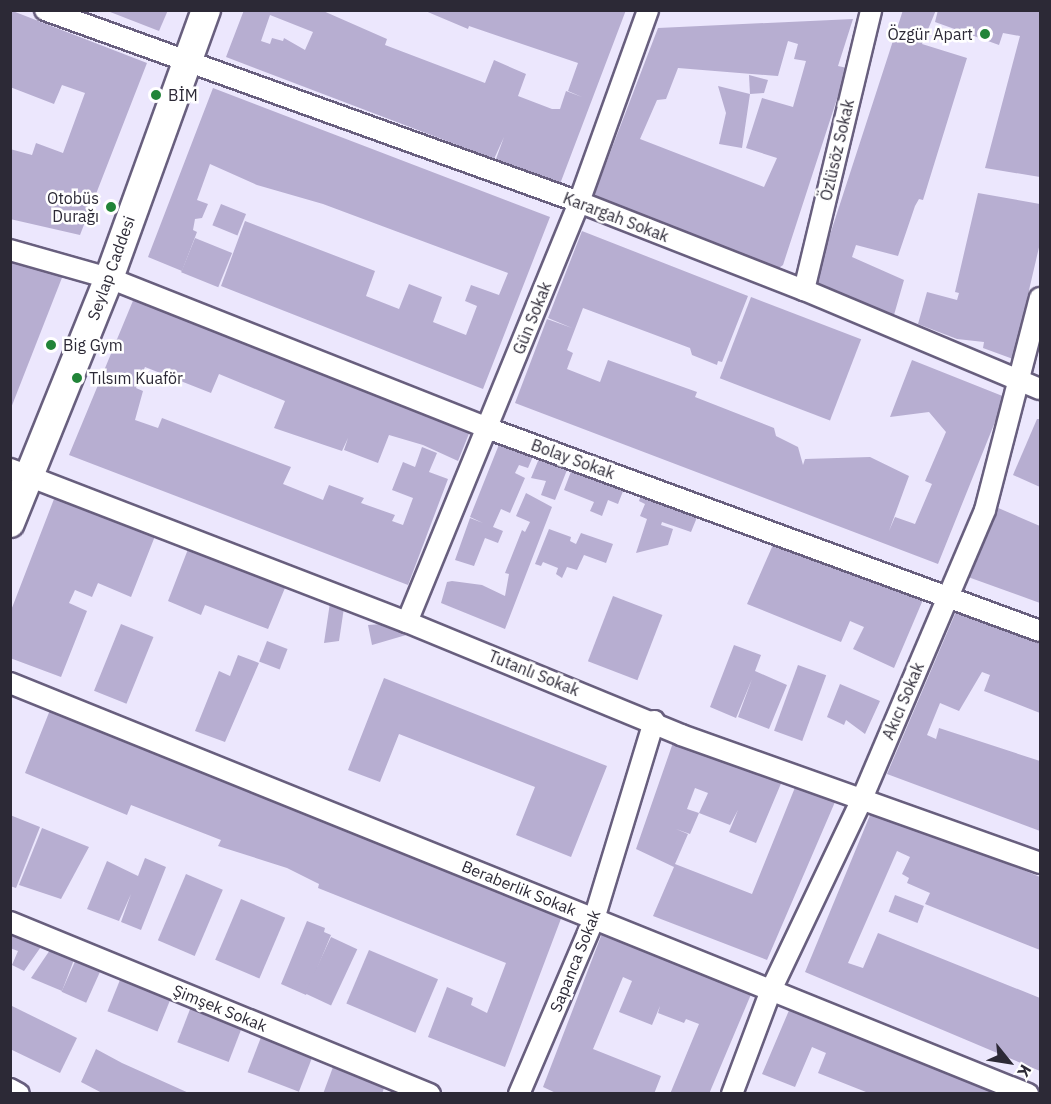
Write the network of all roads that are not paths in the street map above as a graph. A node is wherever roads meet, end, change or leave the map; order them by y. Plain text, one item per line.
1 (45, 10) edge
2 (206, 10) edge
3 (648, 10) edge
4 (871, 10) edge
5 (185, 63) junction
6 (579, 202) junction
7 (10, 250) edge
8 (109, 278) junction
9 (804, 290) junction
10 (1041, 298) edge
11 (1020, 382) junction
12 (1041, 389) edge
13 (488, 428) junction
14 (20, 472) edge
15 (10, 523) edge
16 (947, 595) junction
17 (407, 622) junction
18 (1041, 631) edge
19 (10, 683) edge
20 (654, 721) junction
21 (861, 801) junction
22 (1041, 863) edge
23 (594, 919) junction
24 (10, 922) edge
25 (771, 990) junction
26 (10, 1089) edge
27 (19, 1094) edge
28 (430, 1094) edge
29 (519, 1094) edge
30 (732, 1094) edge
31 (1028, 1094) edge

1 - 5 street, Karargah Sokak
2 - 5 main road, Seylap Caddesi
3 - 6 street, Gün Sokak
4 - 9 street, Özlüsöz Sokak
5 - 6 street, Karargah Sokak
5 - 8 main road, Seylap Caddesi
6 - 9 street, Karargah Sokak
6 - 13 street, Gün Sokak
7 - 8 street, Bolay Sokak
8 - 13 street, Bolay Sokak
8 - 14 main road, Seylap Caddesi
9 - 11 street, Karargah Sokak
10 - 11 street, Akıcı Sokak
11 - 12 street, Karargah Sokak
11 - 16 street, Akıcı Sokak
13 - 16 street, Bolay Sokak
13 - 17 street, Gün Sokak
14 - 15 main road, Seylap Caddesi
14 - 17 street, Tutanlı Sokak
16 - 18 street, Bolay Sokak
16 - 21 street, Akıcı Sokak
17 - 20 street, Tutanlı Sokak
19 - 23 street, Beraberlik Sokak
20 - 21 street, Tutanlı Sokak
20 - 23 street, Sapanca Sokak
21 - 22 street, Tutanlı Sokak
21 - 25 street, Akıcı Sokak
23 - 25 street, Beraberlik Sokak
23 - 29 street, Sapanca Sokak
24 - 28 street, Şimşek Sokak
25 - 30 street, Akıcı Sokak
25 - 31 street, Beraberlik Sokak
26 - 27 street

